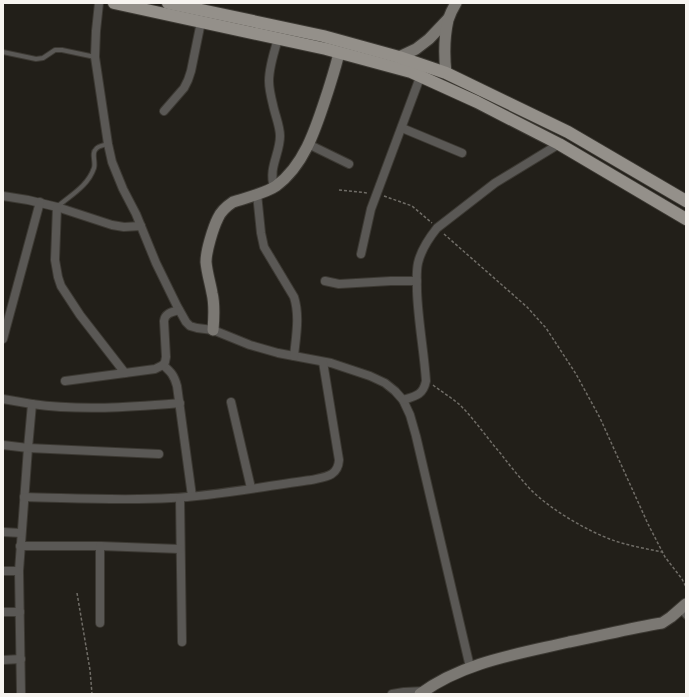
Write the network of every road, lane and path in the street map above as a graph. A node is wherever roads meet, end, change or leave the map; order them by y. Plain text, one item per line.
1 (99, 3) edge
2 (114, 3) edge
3 (168, 3) edge
4 (456, 3) edge
5 (184, 5) edge
6 (448, 19) junction
7 (201, 22) junction
8 (278, 39) junction
9 (3, 52) edge
10 (339, 53) junction
11 (95, 57) junction
12 (400, 57) junction
13 (422, 71) junction
14 (446, 73) junction
15 (164, 111) dead end
16 (402, 128) junction
17 (108, 144) junction
18 (308, 144) junction
19 (559, 144) junction
20 (462, 153) dead end
21 (349, 164) dead end
22 (274, 187) junction
23 (338, 190) dead end
24 (257, 194) junction
25 (377, 194) junction
26 (3, 196) edge
27 (686, 201) edge
28 (40, 202) junction
29 (57, 206) junction
30 (686, 219) edge
31 (141, 226) junction
32 (437, 228) junction
33 (361, 254) dead end
34 (325, 281) dead end
35 (417, 281) junction
36 (179, 310) junction
37 (213, 330) junction
38 (3, 339) edge
39 (294, 356) junction
40 (323, 362) junction
41 (163, 366) junction
42 (124, 373) junction
43 (64, 381) dead end
44 (426, 381) junction
45 (3, 399) edge
46 (403, 400) junction
47 (231, 402) dead end
48 (180, 403) junction
49 (32, 404) junction
50 (3, 445) edge
51 (28, 448) junction
52 (159, 454) dead end
53 (251, 488) junction
54 (192, 496) junction
55 (24, 497) junction
56 (180, 498) junction
57 (3, 532) edge
58 (21, 533) junction
59 (20, 546) junction
60 (100, 546) junction
61 (180, 549) junction
62 (662, 552) junction
63 (3, 571) edge
64 (19, 571) junction
65 (686, 587) edge
66 (77, 593) dead end
67 (684, 610) edge
68 (3, 612) edge
69 (20, 612) junction
70 (100, 623) dead end
71 (182, 642) dead end
72 (21, 659) junction
73 (3, 660) edge
74 (470, 667) junction
75 (422, 692) edge
76 (21, 694) edge
77 (92, 694) edge
78 (392, 694) edge

1 - 11 street
2 - 7 main road
3 - 5 main road
4 - 6 street
5 - 12 main road
6 - 12 street
6 - 14 street
7 - 8 main road
7 - 15 street
8 - 10 main road
8 - 22 street
9 - 11 lane
10 - 13 main road
10 - 18 street
11 - 17 street
12 - 13 main road
13 - 14 main road
13 - 16 street
13 - 19 main road
14 - 27 main road
16 - 20 street
16 - 25 street
17 - 29 lane
17 - 31 street
18 - 21 street
18 - 22 street
19 - 30 main road
19 - 32 street
22 - 24 street
23 - 25 path
24 - 37 street
24 - 39 street
25 - 32 path
25 - 33 street
26 - 28 street
28 - 29 street
28 - 38 street
29 - 31 street
29 - 42 street
31 - 36 street
32 - 35 street
32 - 62 path
34 - 35 street
35 - 44 street
36 - 37 street
36 - 41 street
37 - 39 street
39 - 40 street
40 - 46 street
40 - 53 street
41 - 42 street
41 - 48 street
42 - 43 street
44 - 46 street
44 - 62 path
45 - 49 street
46 - 74 street
47 - 53 street
48 - 49 street
48 - 54 street
49 - 51 street
50 - 51 street
51 - 52 street
51 - 55 street
53 - 54 street
54 - 56 street
55 - 56 street
55 - 58 street
56 - 61 street
57 - 58 street
58 - 59 street
59 - 60 street
59 - 64 street
60 - 61 street
60 - 70 street
61 - 71 street
62 - 65 path
63 - 64 street
64 - 69 street
66 - 77 path
67 - 74 street
68 - 69 street
69 - 72 street
72 - 73 street
72 - 76 street
74 - 75 street
75 - 78 street

